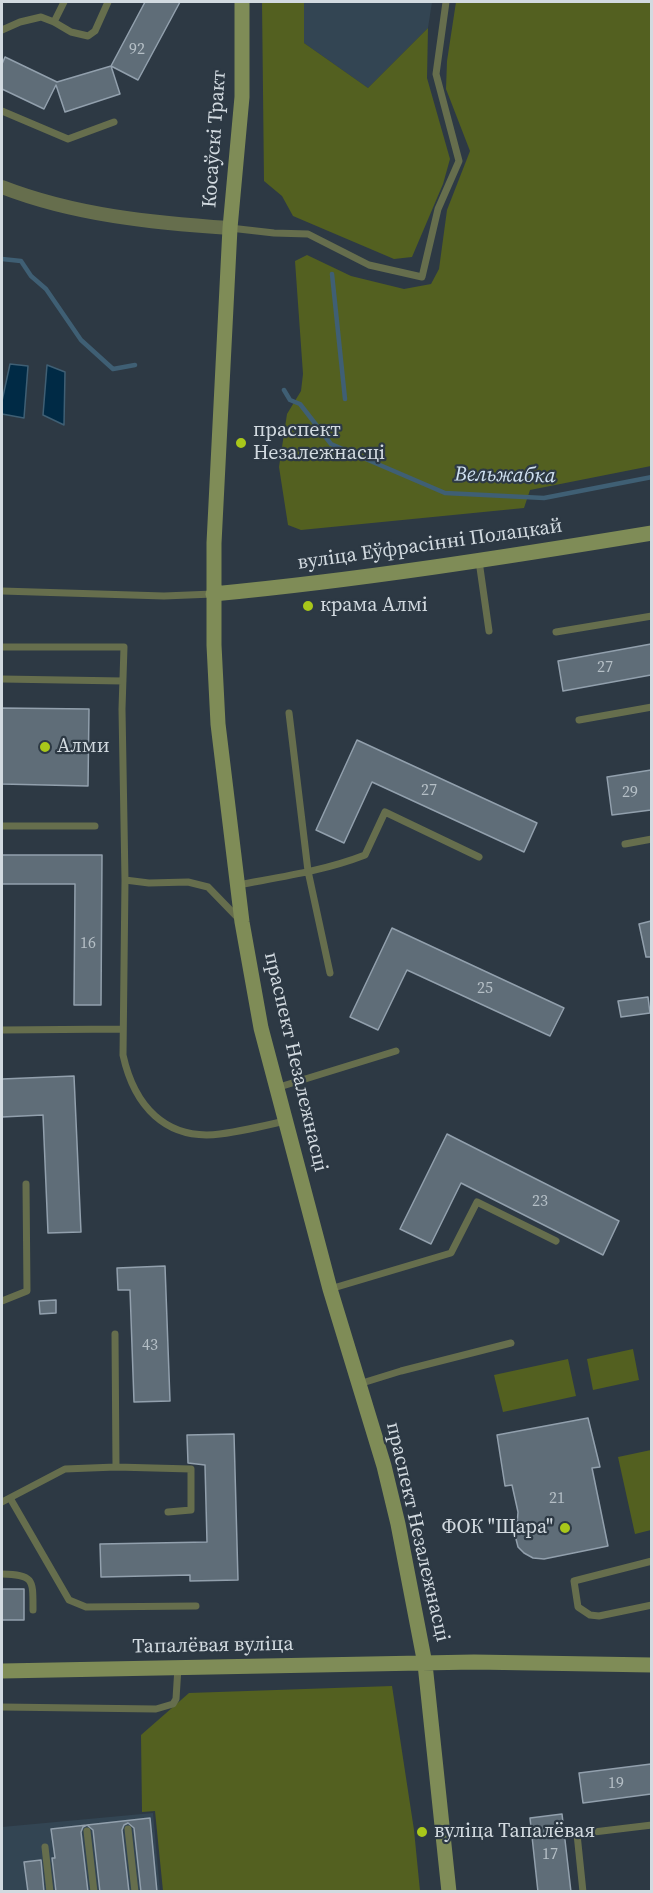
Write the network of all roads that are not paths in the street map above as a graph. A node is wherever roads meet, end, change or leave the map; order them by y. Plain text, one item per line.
1 (64, 2) edge
2 (108, 2) edge
3 (242, 2) edge
4 (446, 2) edge
5 (54, 22) junction
6 (2, 30) edge
7 (2, 111) edge
8 (114, 122) dead end
9 (2, 188) edge
10 (230, 228) junction
11 (651, 533) edge
12 (479, 561) junction
13 (2, 591) edge
14 (213, 594) junction
15 (651, 616) edge
16 (489, 630) dead end
17 (556, 632) dead end
18 (2, 646) edge
19 (2, 679) edge
20 (123, 681) junction
21 (651, 707) edge
22 (289, 713) dead end
23 (579, 720) dead end
24 (2, 826) edge
25 (95, 826) dead end
26 (651, 839) edge
27 (625, 844) dead end
28 (479, 857) dead end
29 (308, 871) junction
30 (125, 880) junction
31 (238, 885) junction
32 (242, 922) junction
33 (330, 973) dead end
34 (123, 1029) junction
35 (2, 1030) edge
36 (396, 1051) dead end
37 (276, 1088) junction
38 (285, 1121) junction
39 (26, 1184) dead end
40 (556, 1241) dead end
41 (330, 1289) junction
42 (2, 1301) edge
43 (115, 1334) dead end
44 (511, 1343) dead end
45 (359, 1384) junction
46 (116, 1467) junction
47 (10, 1498) junction
48 (2, 1502) edge
49 (168, 1512) dead end
50 (651, 1561) edge
51 (2, 1574) edge
52 (651, 1605) edge
53 (196, 1606) dead end
54 (33, 1610) dead end
55 (425, 1664) junction
56 (651, 1665) edge
57 (178, 1667) junction
58 (2, 1671) edge
59 (2, 1707) edge
60 (651, 1825) edge
61 (128, 1829) dead end
62 (87, 1831) dead end
63 (45, 1847) dead end
64 (50, 1892) edge
65 (94, 1892) edge
66 (135, 1892) edge
67 (449, 1892) edge
68 (583, 1892) edge

1 - 5 lane
2 - 5 lane
3 - 10 main road, Косаўскі Тракт
4 - 10 lane
5 - 6 lane
7 - 8 lane
9 - 10 street, Косаўскі Тракт
10 - 14 main road, праспект Незалежнасці
11 - 12 main road, вуліца Еўфрасінні Полацкай
12 - 14 main road, вуліца Еўфрасінні Полацкай
12 - 16 lane
13 - 14 lane
14 - 31 main road, праспект Незалежнасці
15 - 17 lane
18 - 20 lane
19 - 20 lane
20 - 30 lane
21 - 23 lane
22 - 29 lane
24 - 25 lane
26 - 27 lane
28 - 29 lane
29 - 31 lane
29 - 33 lane
30 - 32 lane
30 - 34 lane
31 - 32 main road, праспект Незалежнасці
32 - 37 main road, праспект Незалежнасці
34 - 35 lane
34 - 38 lane
36 - 37 lane
37 - 38 main road, праспект Незалежнасці
38 - 41 main road, праспект Незалежнасці
39 - 42 lane
40 - 41 lane
41 - 45 main road, праспект Незалежнасці
43 - 46 lane
44 - 45 lane
45 - 55 main road, праспект Незалежнасці
46 - 47 lane
46 - 49 lane
47 - 48 lane
47 - 53 lane
50 - 52 lane
51 - 54 lane
55 - 56 main road, Тапалёвая вуліца
55 - 57 main road, Тапалёвая вуліца
55 - 67 main road, праспект Незалежнасці
57 - 58 main road, Тапалёвая вуліца
57 - 59 lane
60 - 68 lane
61 - 66 lane
62 - 65 lane
63 - 64 lane

